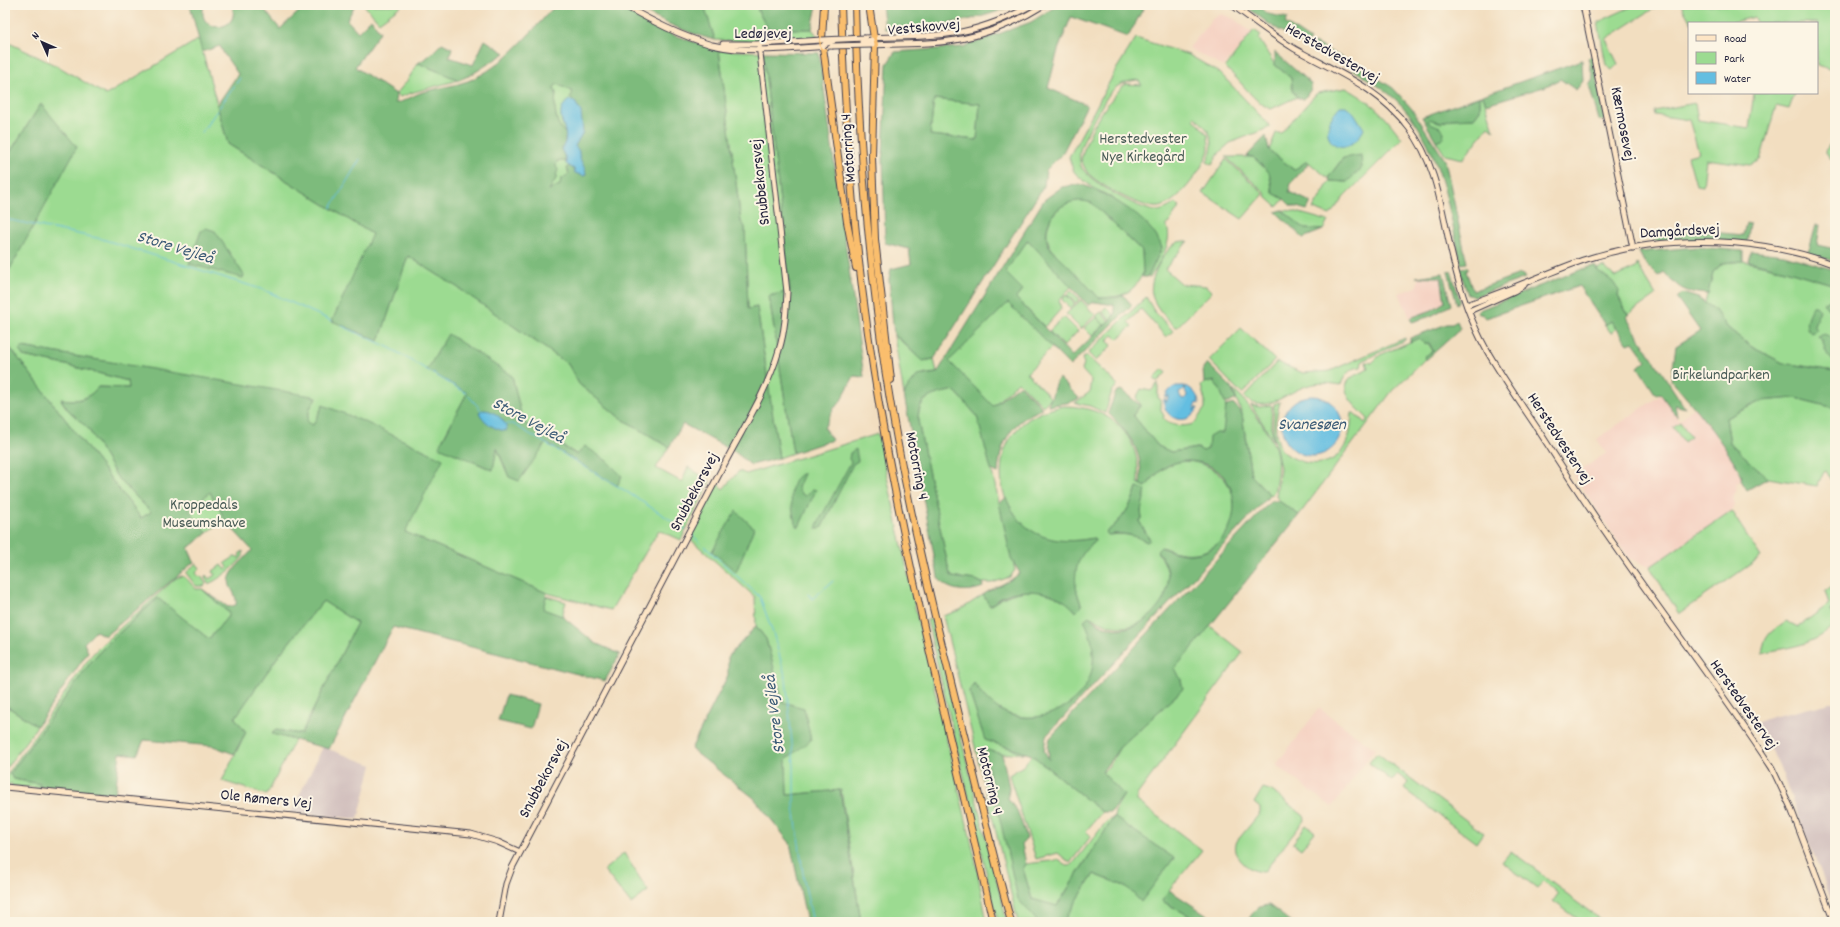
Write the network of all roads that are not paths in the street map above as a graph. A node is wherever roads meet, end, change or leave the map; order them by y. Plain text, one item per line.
1 (623, 5) edge
2 (824, 5) edge
3 (841, 5) edge
4 (855, 5) edge
5 (869, 5) edge
6 (1032, 5) edge
7 (1044, 5) edge
8 (1233, 5) edge
9 (1583, 5) edge
10 (873, 42) junction
11 (822, 43) junction
12 (760, 47) junction
13 (1633, 248) junction
14 (1835, 265) edge
15 (1530, 281) junction
16 (1467, 305) junction
17 (1468, 311) junction
18 (866, 321) junction
19 (893, 418) junction
20 (5, 787) edge
21 (520, 852) junction
22 (499, 922) edge
23 (993, 922) edge
24 (1011, 922) edge
25 (1834, 922) edge

1 - 12 street, Ledøjevej
2 - 11 highway
3 - 18 highway, Motorring 4
4 - 19 highway, Motorring 4
5 - 10 highway
6 - 10 street, Vestskovvej
7 - 10 street, Vestskovvej
8 - 16 street, Herstedvestervej
9 - 13 street, Kærmosevej
10 - 11 street, Vestskovvej, bridge
10 - 11 street, Vestskovvej, bridge
10 - 19 highway
11 - 12 street, Ledøjevej
11 - 18 highway
12 - 21 street, Snubbekorsvej
13 - 14 street, Damgårdsvej
13 - 15 street, Damgårdsvej
15 - 16 street, Damgårdsvej
15 - 17 street, Damgårdsvej
16 - 17 street, Herstedvestervej
17 - 25 street, Herstedvestervej
18 - 23 highway, Motorring 4
19 - 24 highway, Motorring 4
20 - 21 street, Ole Rømers Vej
21 - 22 street, Snubbekorsvej

